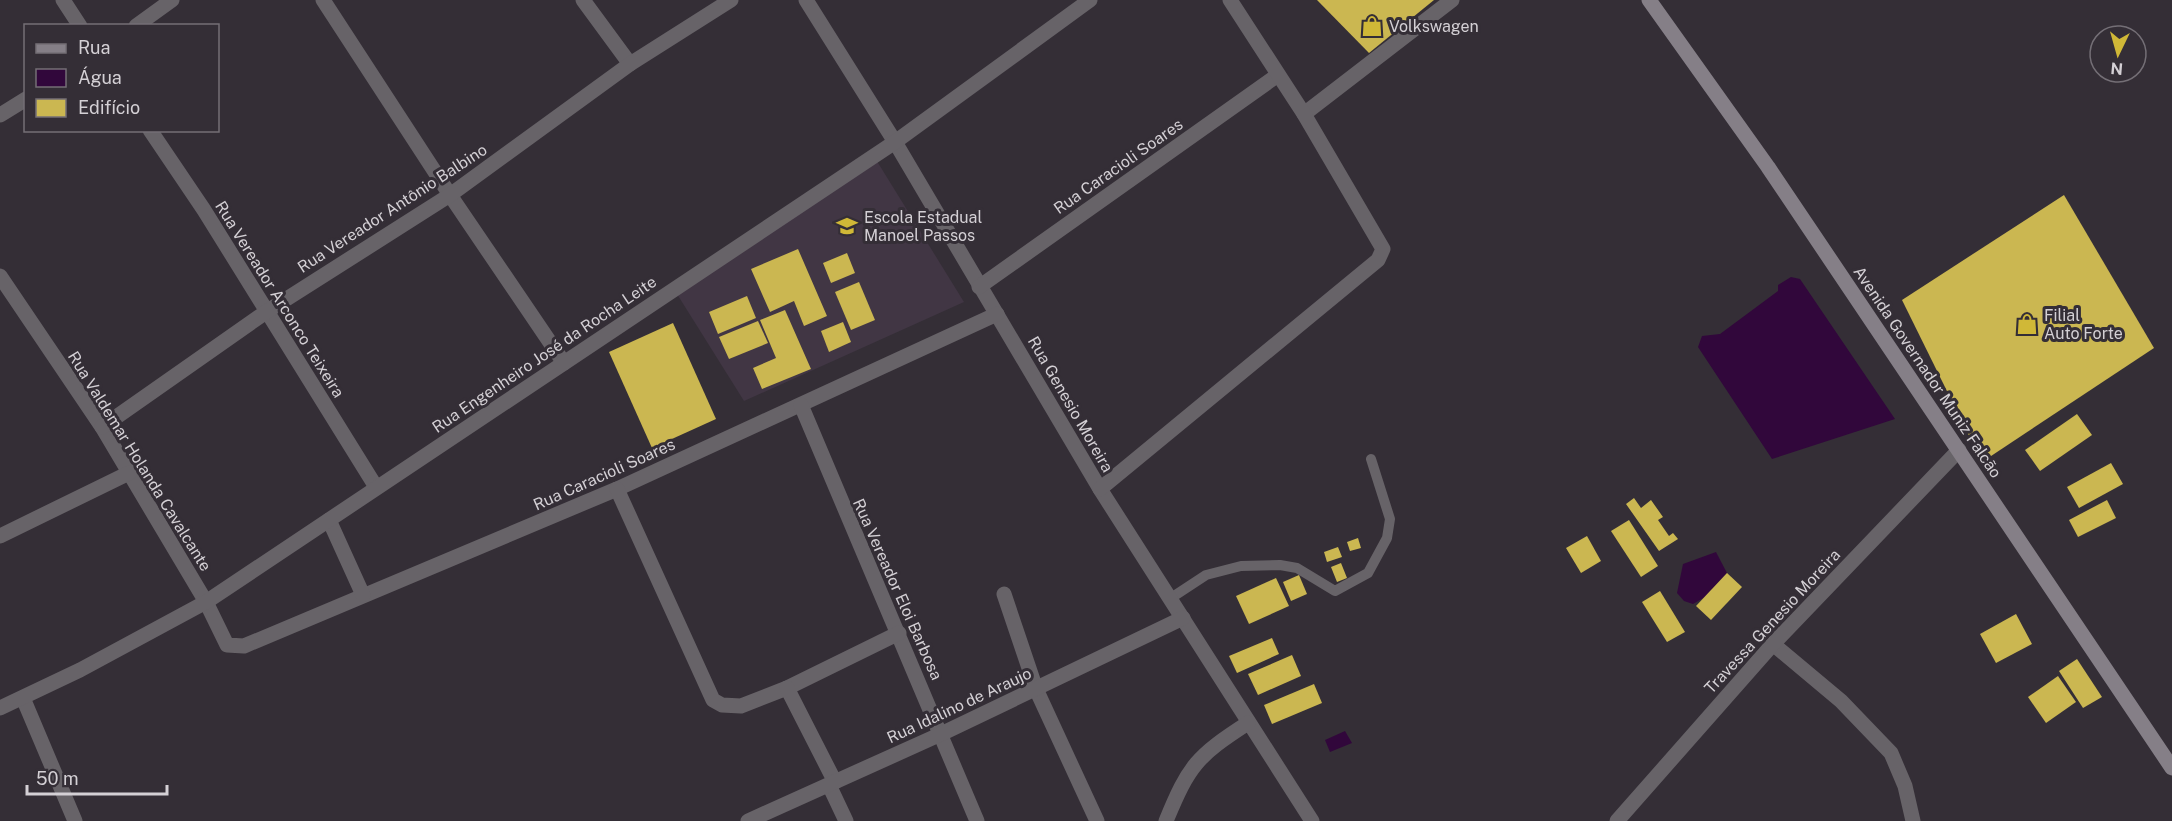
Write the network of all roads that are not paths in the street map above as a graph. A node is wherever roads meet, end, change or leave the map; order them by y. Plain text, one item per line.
1 (63, 0) edge
2 (172, 0) edge
3 (323, 0) edge
4 (583, 0) edge
5 (731, 0) edge
6 (806, 0) edge
7 (1090, 0) edge
8 (1230, 0) edge
9 (1452, 0) edge
10 (1648, 0) edge
11 (79, 24) edge
12 (139, 24) edge
13 (630, 64) junction
14 (1278, 75) junction
15 (24, 100) edge
16 (1304, 114) junction
17 (0, 116) edge
18 (151, 132) edge
19 (895, 142) junction
20 (450, 195) junction
21 (0, 276) edge
22 (979, 287) junction
23 (266, 312) junction
24 (997, 314) junction
25 (564, 363) junction
26 (801, 405) junction
27 (102, 427) junction
28 (1959, 450) junction
29 (1371, 459) dead end
30 (129, 473) junction
31 (376, 487) junction
32 (618, 489) junction
33 (1100, 489) junction
34 (329, 520) junction
35 (0, 536) edge
36 (1004, 594) dead end
37 (363, 596) junction
38 (1170, 598) junction
39 (206, 602) junction
40 (1183, 618) junction
41 (899, 633) junction
42 (222, 640) joint
43 (1773, 644) junction
44 (787, 688) junction
45 (1036, 688) junction
46 (23, 698) junction
47 (0, 708) edge
48 (1248, 723) junction
49 (941, 734) junction
50 (2172, 768) edge
51 (832, 783) junction
52 (75, 821) edge
53 (747, 821) edge
54 (846, 821) edge
55 (977, 821) edge
56 (1097, 821) edge
57 (1166, 821) edge
58 (1312, 821) edge
59 (1617, 821) edge
60 (1913, 821) edge

1 - 11 street
2 - 12 street
3 - 20 street
4 - 13 street
5 - 13 street, Rua Vereador Antônio Balbino
6 - 19 street, Rua Genesio Moreira
7 - 19 street, Rua Engenheiro José da Rocha Leite
8 - 14 street
9 - 16 street
10 - 28 main road, Avenida Governador Muniz Falcão
13 - 20 street, Rua Vereador Antônio Balbino
14 - 16 street
14 - 22 street, Rua Caracioli Soares
15 - 17 street
16 - 33 street
18 - 23 street, Rua Vereador Arconco Teixeira
19 - 22 street, Rua Genesio Moreira
19 - 25 street, Rua Engenheiro José da Rocha Leite
20 - 23 street, Rua Vereador Antônio Balbino
20 - 25 street
21 - 27 street, Rua Valdemar Holanda Cavalcante
22 - 24 street, Rua Genesio Moreira
23 - 27 street, Rua Vereador Antônio Balbino
23 - 31 street, Rua Vereador Arconco Teixeira
24 - 26 street, Rua Caracioli Soares
24 - 33 street, Rua Genesio Moreira
25 - 31 street, Rua Engenheiro José da Rocha Leite
26 - 32 street, Rua Caracioli Soares
26 - 41 street, Rua Vereador Eloi Barbosa
27 - 30 street, Rua Valdemar Holanda Cavalcante
28 - 43 street, Travessa Genesio Moreira
28 - 50 main road, Avenida Governador Muniz Falcão
29 - 38 lane
30 - 35 street
30 - 39 street, Rua Valdemar Holanda Cavalcante
31 - 34 street, Rua Engenheiro José da Rocha Leite
32 - 37 street, Rua Caracioli Soares
32 - 44 street
33 - 38 street, Rua Genesio Moreira
34 - 37 street
34 - 39 street, Rua Engenheiro José da Rocha Leite
36 - 45 street
37 - 42 street, Rua Caracioli Soares
38 - 40 street, Rua Genesio Moreira
39 - 42 street, Rua Valdemar Holanda Cavalcante
39 - 46 street, Rua Engenheiro José da Rocha Leite
40 - 45 street, Rua Idalino de Araujo
40 - 48 street, Rua Genesio Moreira
41 - 44 street
41 - 49 street, Rua Vereador Eloi Barbosa
43 - 59 street, Travessa Genesio Moreira
43 - 60 street
44 - 51 street
45 - 49 street, Rua Idalino de Araujo
45 - 56 street
46 - 47 street, Rua Engenheiro José da Rocha Leite
46 - 52 street
48 - 57 street
48 - 58 street, Rua Genesio Moreira
49 - 51 street, Rua Idalino de Araujo
49 - 55 street, Rua Vereador Eloi Barbosa
51 - 53 street, Rua Idalino de Araujo
51 - 54 street

